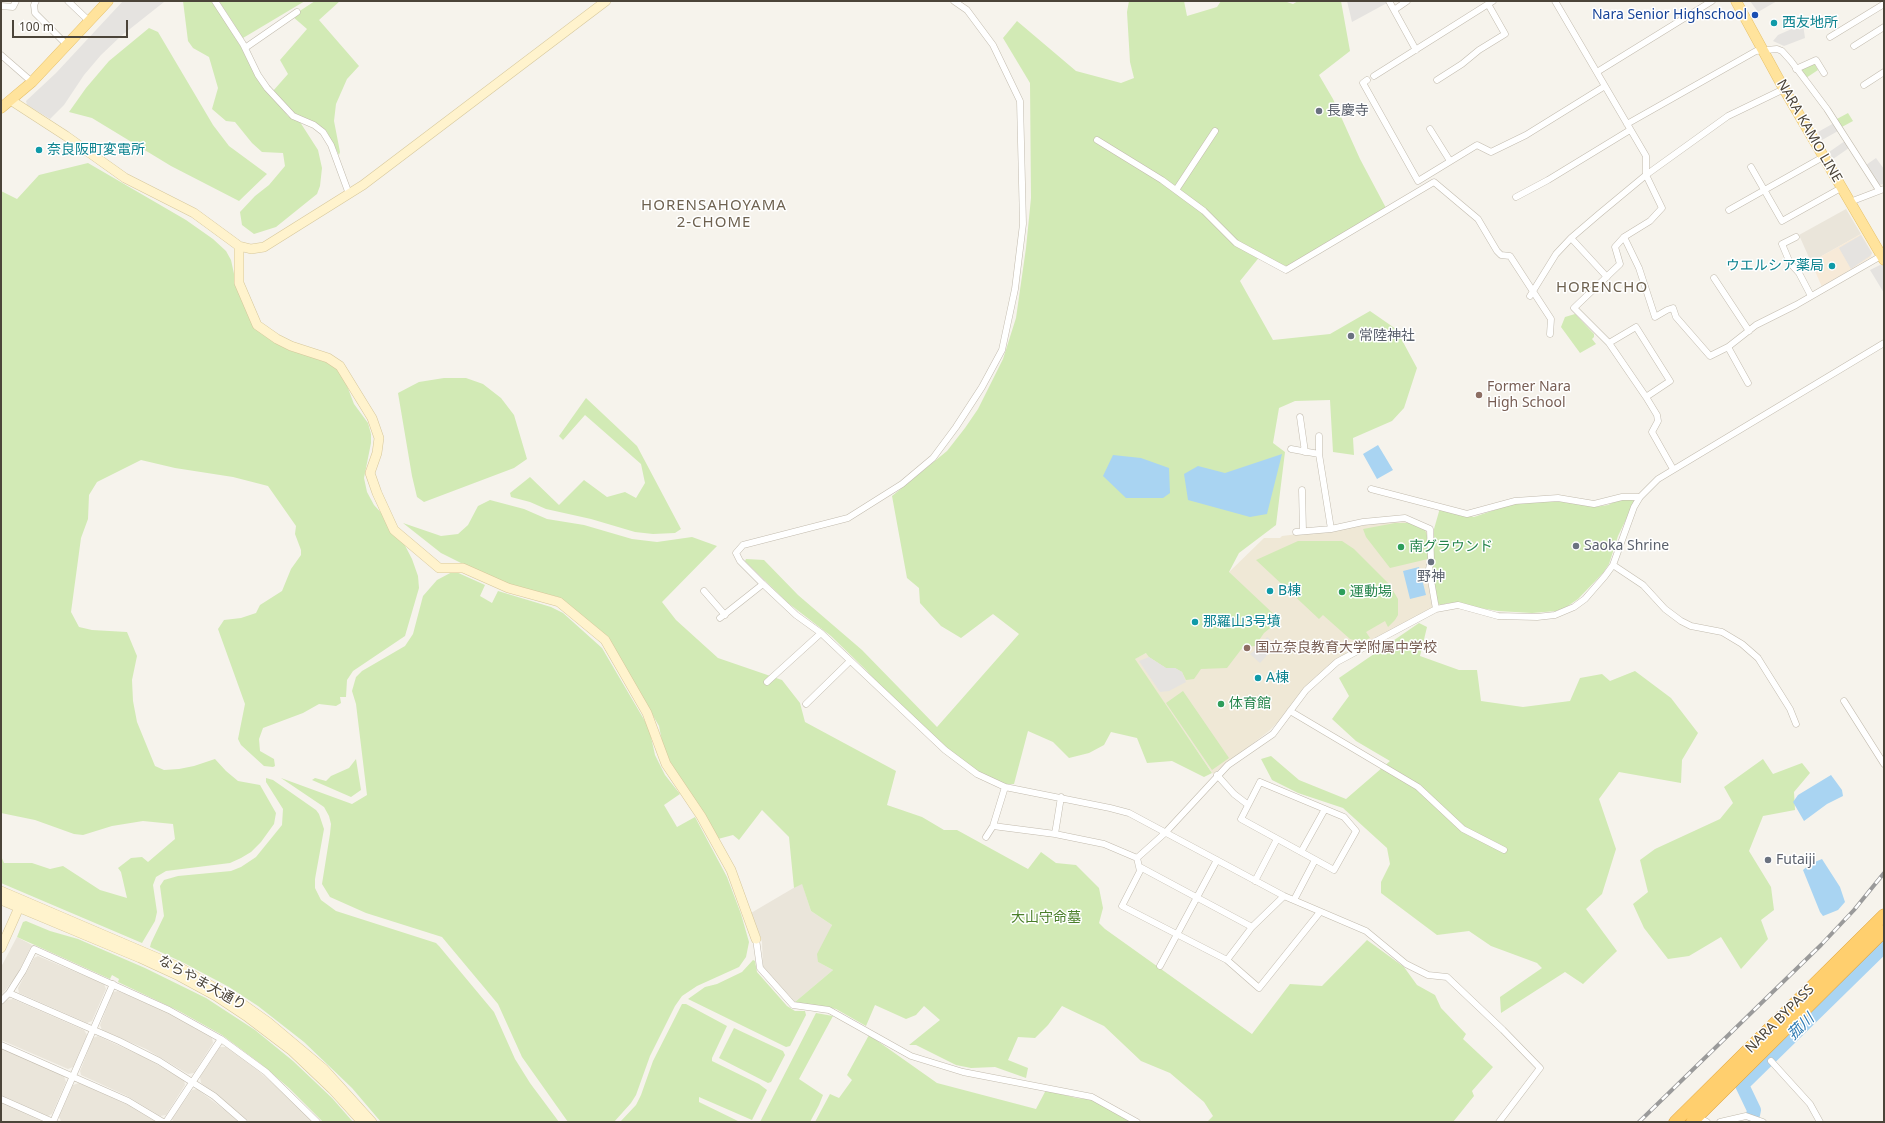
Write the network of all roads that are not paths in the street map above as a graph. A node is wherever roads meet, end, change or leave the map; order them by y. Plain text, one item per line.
1 (16, 1) edge
2 (36, 1) edge
3 (68, 1) edge
4 (108, 1) edge
5 (215, 1) edge
6 (606, 1) edge
7 (954, 1) edge
8 (1389, 1) edge
9 (1407, 1) edge
10 (1555, 1) edge
11 (1712, 1) edge
12 (1736, 1) edge
13 (1490, 3) edge
14 (1884, 4) edge
15 (1, 6) edge
16 (1394, 10) junction
17 (297, 12) dead end
18 (89, 21) junction
19 (1884, 27) edge
20 (1830, 37) dead end
21 (67, 45) junction
22 (1854, 46) dead end
23 (245, 48) junction
24 (1416, 50) junction
25 (1763, 50) junction
26 (1, 55) edge
27 (1796, 69) junction
28 (1597, 72) junction
29 (1884, 72) edge
30 (1824, 73) dead end
31 (1374, 76) dead end
32 (1367, 80) dead end
33 (1437, 80) dead end
34 (32, 82) junction
35 (1864, 85) dead end
36 (1605, 86) junction
37 (1784, 89) junction
38 (12, 101) junction
39 (1, 108) edge
40 (1628, 127) junction
41 (1430, 129) dead end
42 (1215, 131) dead end
43 (1097, 140) dead end
44 (1823, 157) junction
45 (1450, 161) junction
46 (1751, 168) dead end
47 (1646, 175) junction
48 (1418, 181) junction
49 (1841, 188) junction
50 (1422, 189) junction
51 (1881, 189) edge
52 (1176, 190) junction
53 (1763, 190) junction
54 (349, 194) junction
55 (1516, 197) dead end
56 (1850, 202) junction
57 (1729, 210) dead end
58 (1624, 237) junction
59 (1796, 237) dead end
60 (1571, 238) junction
61 (239, 246) junction
62 (1883, 258) edge
63 (1607, 277) junction
64 (1714, 278) dead end
65 (1532, 294) junction
66 (1810, 296) junction
67 (1749, 331) junction
68 (1550, 334) dead end
69 (1609, 343) junction
70 (1884, 343) edge
71 (1728, 347) junction
72 (1748, 383) dead end
73 (1646, 397) junction
74 (1300, 417) dead end
75 (1319, 436) dead end
76 (1291, 449) dead end
77 (1305, 452) junction
78 (1319, 454) junction
79 (1673, 469) junction
80 (1371, 489) dead end
81 (1302, 490) dead end
82 (1640, 497) junction
83 (1331, 529) junction
84 (1303, 531) junction
85 (1296, 532) dead end
86 (1613, 565) junction
87 (763, 584) junction
88 (704, 591) dead end
89 (1436, 609) junction
90 (821, 633) junction
91 (850, 661) junction
92 (767, 682) dead end
93 (1844, 701) dead end
94 (806, 704) dead end
95 (1290, 711) junction
96 (1796, 724) dead end
97 (1884, 764) edge
98 (1217, 775) junction
99 (1005, 787) junction
100 (1061, 798) junction
101 (1247, 804) junction
102 (1325, 809) junction
103 (992, 826) junction
104 (1166, 832) junction
105 (1055, 834) junction
106 (986, 837) dead end
107 (1277, 839) junction
108 (1504, 850) dead end
109 (1301, 852) junction
110 (1137, 858) junction
111 (1217, 860) junction
112 (1315, 860) junction
113 (1140, 867) junction
114 (1254, 881) junction
115 (1, 891) edge
116 (1284, 896) junction
117 (1197, 897) junction
118 (1, 900) edge
119 (1294, 900) junction
120 (21, 904) junction
121 (1320, 912) junction
122 (1884, 915) edge
123 (1252, 927) junction
124 (1884, 931) edge
125 (1177, 934) junction
126 (756, 939) joint
127 (1, 948) edge
128 (1227, 960) junction
129 (1160, 966) dead end
130 (113, 984) junction
131 (9, 993) junction
132 (1, 1001) edge
133 (93, 1030) junction
134 (221, 1039) junction
135 (1, 1045) edge
136 (1771, 1061) dead end
137 (73, 1076) junction
138 (193, 1081) junction
139 (1, 1099) edge
140 (1699, 1120) edge
141 (53, 1122) edge
142 (162, 1122) edge
143 (166, 1122) edge
144 (244, 1122) edge
145 (318, 1122) edge
146 (362, 1122) edge
147 (372, 1122) edge
148 (1137, 1122) edge
149 (1499, 1122) edge
150 (1675, 1122) edge
151 (1720, 1122) edge
152 (1763, 1122) edge
153 (1820, 1122) edge

1 - 15 street
2 - 21 street
3 - 18 street
4 - 18 main road
5 - 23 street
6 - 54 street
7 - 87 street
8 - 16 street
9 - 16 street
10 - 28 street
11 - 28 street
12 - 25 main road, NARA KAMO LINE
13 - 24 street
13 - 33 street
14 - 20 street
16 - 24 street
17 - 23 street
18 - 21 main road
19 - 22 street
21 - 34 main road
23 - 54 street
24 - 31 street
25 - 27 street
25 - 37 main road, NARA KAMO LINE
25 - 40 street
26 - 34 street
27 - 30 street
27 - 51 street
28 - 36 street
29 - 35 street
32 - 48 street
34 - 38 main road
36 - 40 street
36 - 45 street
37 - 44 main road, NARA KAMO LINE
37 - 47 street
38 - 39 main road
38 - 61 street
40 - 47 street
40 - 55 street
41 - 45 street
42 - 52 street
43 - 52 street
44 - 49 main road, NARA KAMO LINE
44 - 53 street
45 - 48 street
46 - 53 street
47 - 58 street
47 - 60 street
48 - 50 street
49 - 53 street
49 - 56 main road, NARA KAMO LINE
50 - 52 street
50 - 65 street
51 - 56 street
53 - 57 street
54 - 61 street
56 - 62 main road, NARA KAMO LINE
58 - 63 street
58 - 71 street
59 - 66 street
60 - 63 street
60 - 65 street
61 - 126 street
62 - 66 street
63 - 69 street
64 - 67 street
65 - 68 street
66 - 67 street
67 - 71 street
69 - 73 street
69 - 73 street
70 - 79 street
71 - 72 street
73 - 79 street
74 - 77 street
75 - 78 street
76 - 77 street
77 - 78 street
78 - 83 street
79 - 82 street
80 - 82 street
81 - 84 street
82 - 86 street
83 - 84 street
83 - 89 street
84 - 85 street
86 - 89 street
86 - 96 street
87 - 88 street
87 - 90 street
89 - 95 street
90 - 91 street
90 - 92 street
91 - 94 street
91 - 99 street
93 - 97 street
95 - 98 street
95 - 108 street
98 - 101 street
98 - 104 street
99 - 100 street
99 - 103 street
100 - 104 street
100 - 105 street
101 - 102 street
101 - 107 street
102 - 109 street
102 - 112 street
103 - 105 street
103 - 106 street
104 - 110 street
104 - 111 street
105 - 110 street
107 - 109 street
107 - 114 street
109 - 112 street
110 - 113 street
111 - 114 street
111 - 117 street
112 - 119 street
113 - 117 street
113 - 125 street
114 - 116 street
115 - 120 street, ならやま大通り
116 - 119 street
116 - 123 street
117 - 123 street
117 - 125 street
118 - 120 street, ならやま大通り
119 - 121 street
120 - 127 street
120 - 146 street, ならやま大通り
120 - 147 street, ならやま大通り
121 - 128 street
121 - 149 street
122 - 150 highway, NARA BYPASS
123 - 128 street
124 - 140 highway, NARA BYPASS
125 - 128 street
125 - 129 street
126 - 148 street
130 - 131 street
130 - 133 street
130 - 134 street
131 - 132 street
131 - 133 street
133 - 137 street
133 - 138 street
134 - 138 street
134 - 145 street
135 - 137 street
136 - 153 street
137 - 141 street
137 - 142 street
138 - 143 street
138 - 144 street
139 - 141 street
151 - 152 street

